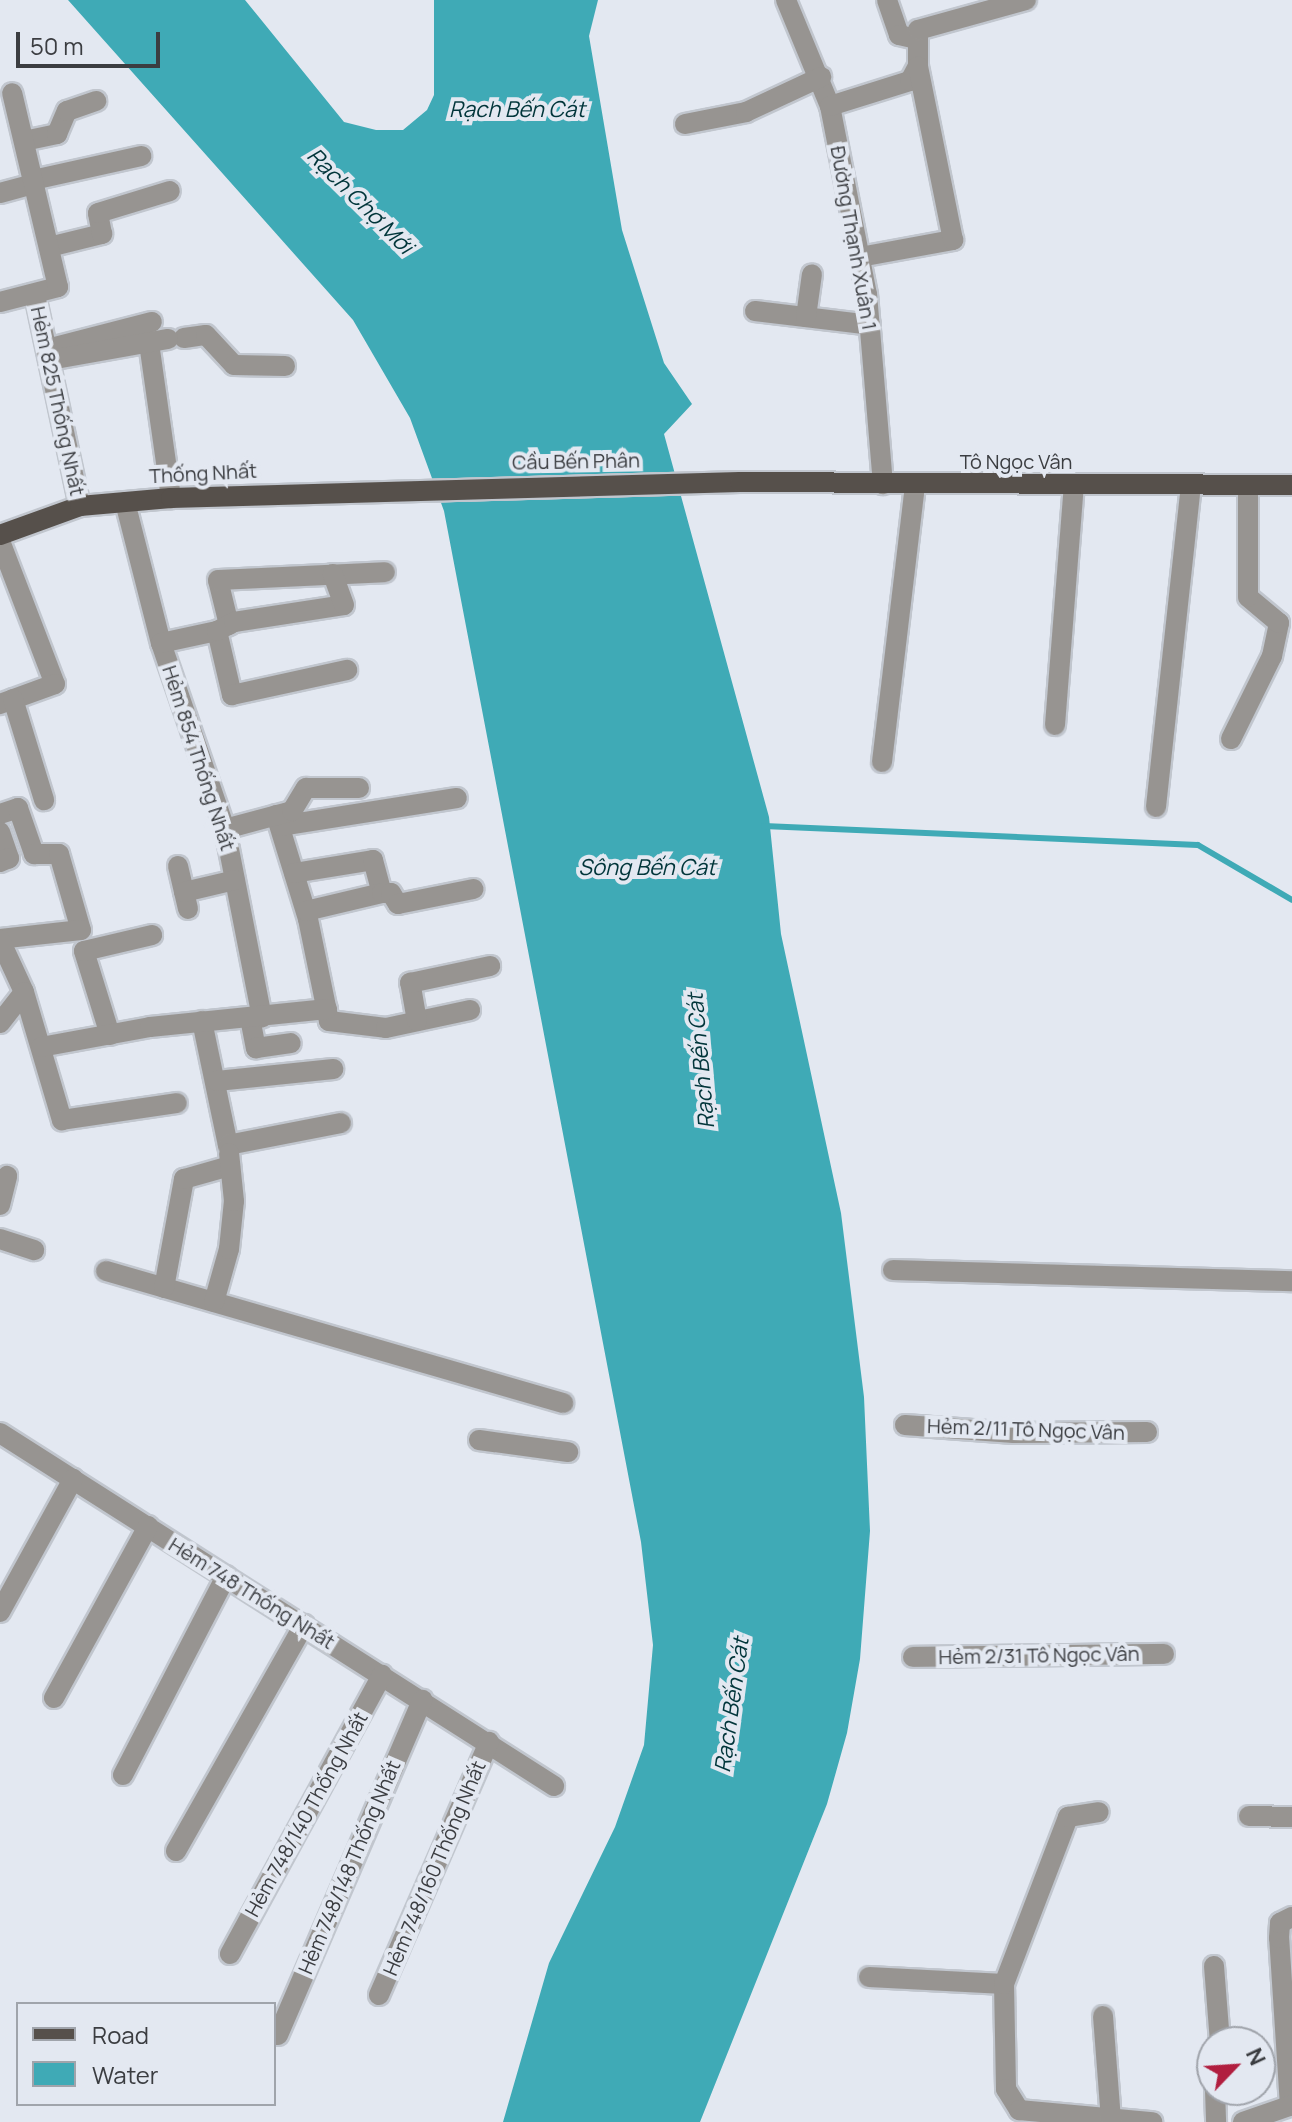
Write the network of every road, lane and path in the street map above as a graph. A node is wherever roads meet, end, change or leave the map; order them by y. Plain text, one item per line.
1 (786, 0) edge
2 (887, 0) edge
3 (1024, 0) edge
4 (917, 39) junction
5 (918, 66) junction
6 (821, 77) junction
7 (12, 93) dead end
8 (96, 101) dead end
9 (830, 106) junction
10 (685, 124) dead end
11 (24, 141) junction
12 (141, 156) dead end
13 (34, 182) junction
14 (170, 191) dead end
15 (0, 193) edge
16 (49, 247) junction
17 (860, 257) junction
18 (812, 274) dead end
19 (35, 295) junction
20 (0, 302) edge
21 (755, 311) dead end
22 (806, 317) junction
23 (152, 322) dead end
24 (870, 325) junction
25 (167, 340) junction
26 (48, 354) junction
27 (285, 366) dead end
28 (740, 482) joint
29 (883, 484) junction
30 (915, 485) junction
31 (1074, 485) junction
32 (1191, 485) junction
33 (1248, 485) junction
34 (1292, 485) edge
35 (414, 488) joint
36 (171, 498) junction
37 (125, 502) junction
38 (80, 506) junction
39 (0, 535) edge
40 (0, 541) edge
41 (385, 572) dead end
42 (333, 574) junction
43 (223, 628) junction
44 (161, 643) junction
45 (347, 670) dead end
46 (6, 701) edge
47 (1055, 725) dead end
48 (1231, 739) dead end
49 (882, 762) dead end
50 (359, 788) dead end
51 (457, 798) dead end
52 (44, 800) dead end
53 (1156, 807) dead end
54 (0, 814) edge
55 (278, 821) junction
56 (225, 829) junction
57 (0, 832) edge
58 (0, 862) edge
59 (178, 866) dead end
60 (294, 873) junction
61 (235, 880) junction
62 (474, 889) dead end
63 (382, 893) junction
64 (306, 911) junction
65 (152, 935) dead end
66 (0, 940) edge
67 (490, 966) dead end
68 (24, 992) junction
69 (327, 1009) junction
70 (470, 1010) dead end
71 (256, 1018) junction
72 (202, 1021) junction
73 (417, 1021) junction
74 (0, 1023) edge
75 (110, 1035) junction
76 (291, 1043) dead end
77 (41, 1047) junction
78 (333, 1069) dead end
79 (217, 1081) junction
80 (177, 1103) dead end
81 (341, 1123) dead end
82 (229, 1155) junction
83 (7, 1176) dead end
84 (0, 1205) edge
85 (0, 1239) edge
86 (34, 1250) dead end
87 (893, 1270) dead end
88 (106, 1271) dead end
89 (1292, 1281) edge
90 (164, 1288) junction
91 (214, 1302) junction
92 (563, 1403) dead end
93 (905, 1425) dead end
94 (1147, 1432) dead end
95 (2, 1439) edge
96 (479, 1440) dead end
97 (568, 1452) dead end
98 (73, 1479) junction
99 (148, 1526) junction
100 (226, 1576) junction
101 (0, 1612) edge
102 (304, 1625) junction
103 (1164, 1654) dead end
104 (913, 1657) dead end
105 (382, 1675) junction
106 (54, 1698) dead end
107 (422, 1700) junction
108 (497, 1747) junction
109 (123, 1775) dead end
110 (554, 1786) dead end
111 (1099, 1812) dead end
112 (1249, 1816) dead end
113 (1292, 1817) edge
114 (176, 1851) dead end
115 (1292, 1917) edge
116 (230, 1954) dead end
117 (1214, 1966) dead end
118 (869, 1977) dead end
119 (1004, 1984) junction
120 (379, 1995) dead end
121 (1103, 2016) dead end
122 (1219, 2026) edge
123 (278, 2035) dead end
124 (1291, 2106) edge
125 (1111, 2121) edge
126 (1152, 2122) edge
127 (1243, 2122) edge

1 - 6 street, Đường Thạnh Xuân 1
2 - 4 street
3 - 4 street
4 - 5 street
5 - 9 street
5 - 17 street
6 - 9 street, Đường Thạnh Xuân 1
6 - 10 street
7 - 11 street
8 - 11 street
9 - 17 street, Đường Thạnh Xuân 1
11 - 13 street
12 - 13 street
13 - 15 street
13 - 16 street
14 - 16 street
16 - 19 street
17 - 24 street, Đường Thạnh Xuân 1
18 - 22 street
19 - 20 street
19 - 26 street, Hẻm 825 Thống Nhất
21 - 22 street
22 - 24 street
23 - 26 street
24 - 29 street, Đường Thạnh Xuân 1
25 - 26 street
25 - 27 street
25 - 36 street
26 - 38 street, Hẻm 825 Thống Nhất
28 - 29 main road, Tô Ngọc Vân
28 - 35 main road, Cầu Bến Phân
29 - 30 main road, Tô Ngọc Vân
30 - 31 main road, Tô Ngọc Vân
30 - 49 street
31 - 32 main road, Tô Ngọc Vân
31 - 47 street
32 - 33 main road, Tô Ngọc Vân
32 - 53 street
33 - 34 main road, Tô Ngọc Vân
33 - 48 street
35 - 36 main road, Thống Nhất
36 - 37 main road, Thống Nhất
37 - 38 main road, Thống Nhất
37 - 44 street, Hẻm 854 Thống Nhất
38 - 39 main road, Thống Nhất
40 - 46 street
41 - 42 street
42 - 43 street
42 - 43 street
43 - 44 street
43 - 45 street
44 - 56 street, Hẻm 854 Thống Nhất
46 - 52 street
50 - 55 street
51 - 55 street
54 - 66 street
55 - 56 street
55 - 60 street
56 - 61 street, Hẻm 854 Thống Nhất
57 - 58 street
59 - 61 street
60 - 63 street
60 - 64 street
61 - 71 street, Hẻm 854 Thống Nhất
62 - 63 street
63 - 64 street
64 - 69 street
65 - 75 street
66 - 68 street
67 - 73 street
68 - 74 street
68 - 77 street
69 - 71 street
69 - 73 street
70 - 73 street
71 - 72 street
71 - 76 street, Hẻm 854 Thống Nhất
72 - 75 street
72 - 79 street
75 - 77 street
77 - 80 street
78 - 79 street
79 - 82 street
81 - 82 street
82 - 90 street
82 - 91 street
83 - 84 street
85 - 86 street
87 - 89 street
88 - 90 street
90 - 91 street
91 - 92 street
93 - 94 street, Hẻm 2/11 Tô Ngọc Vân
95 - 98 street, Hẻm 748 Thống Nhất
96 - 97 street
98 - 99 street, Hẻm 748 Thống Nhất
98 - 101 street
99 - 100 street, Hẻm 748 Thống Nhất
99 - 106 street
100 - 102 street, Hẻm 748 Thống Nhất
100 - 109 street
102 - 105 street, Hẻm 748 Thống Nhất
102 - 114 street
103 - 104 street, Hẻm 2/31 Tô Ngọc Vân
105 - 107 street, Hẻm 748 Thống Nhất
105 - 116 street, Hẻm 748/140 Thống Nhất
107 - 108 street, Hẻm 748 Thống Nhất
107 - 123 street, Hẻm 748/148 Thống Nhất
108 - 110 street, Hẻm 748 Thống Nhất
108 - 120 street, Hẻm 748/160 Thống Nhất
111 - 119 street
112 - 113 street
115 - 124 street
117 - 122 street
118 - 119 street
119 - 125 street
121 - 125 street
124 - 127 street
125 - 126 street

